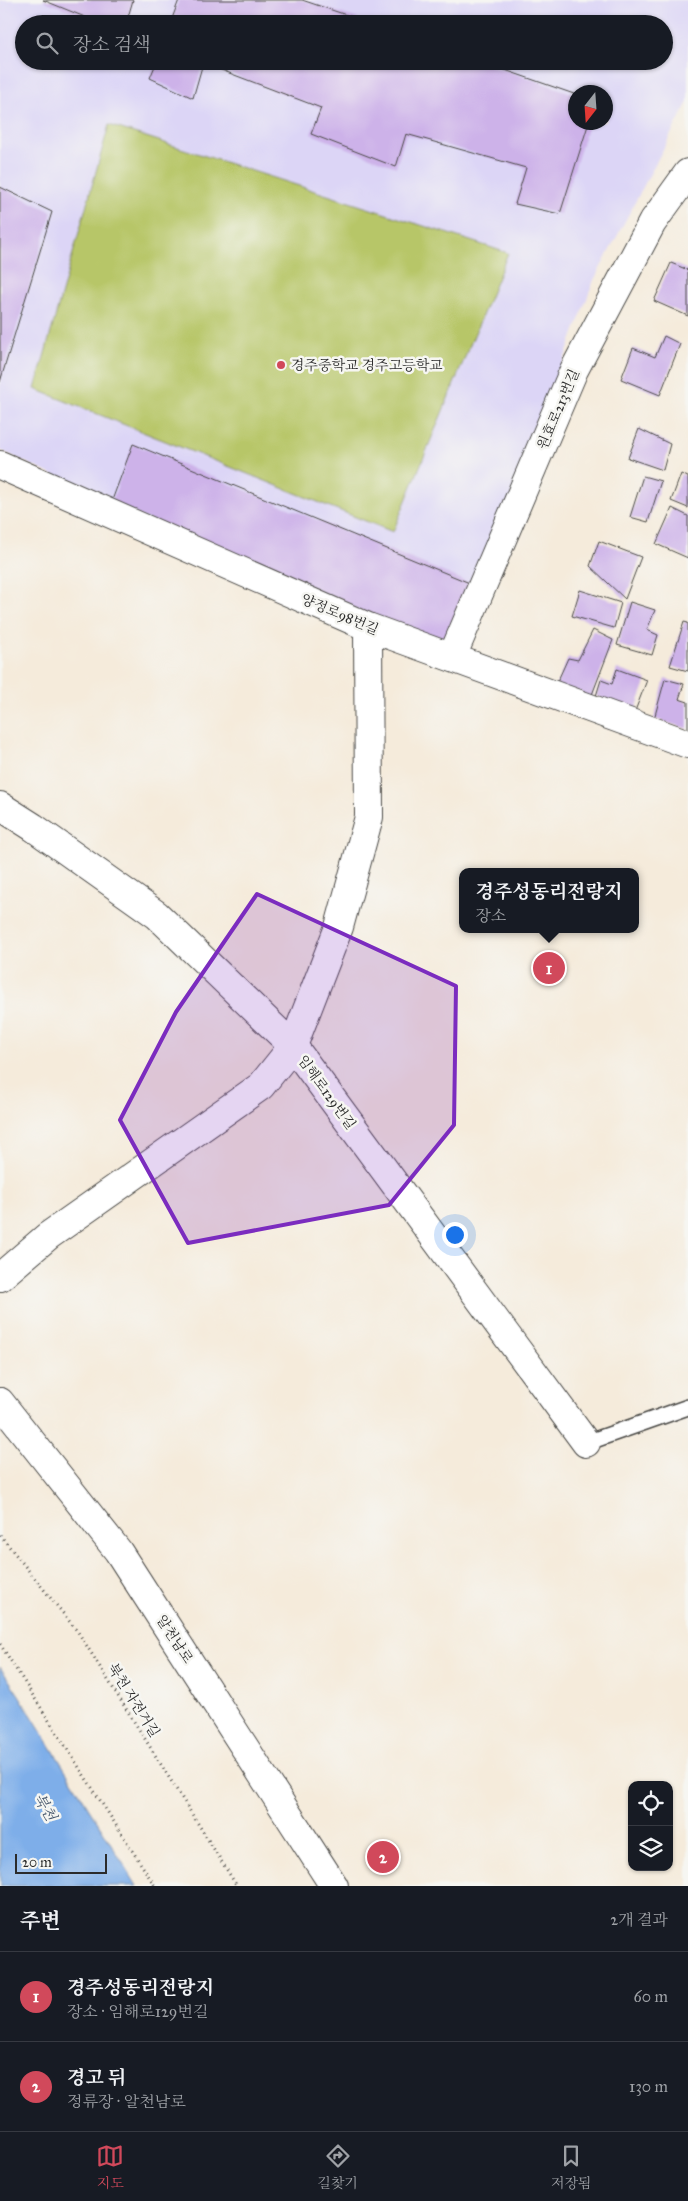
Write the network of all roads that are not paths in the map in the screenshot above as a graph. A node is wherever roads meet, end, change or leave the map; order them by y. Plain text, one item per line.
1 (688, 173) edge
2 (0, 465) edge
3 (368, 627) junction
4 (452, 657) junction
5 (688, 744) edge
6 (0, 806) edge
7 (293, 1046) junction
8 (0, 1277) edge
9 (0, 1402) edge
10 (688, 1407) edge
11 (586, 1443) joint
12 (334, 1886) edge

1 - 4 street, 원효로213번길
2 - 3 street, 양정로98번길
3 - 4 street, 양정로98번길
3 - 7 street
4 - 5 street, 양정로98번길
6 - 7 street, 임해로129번길
7 - 8 street
7 - 11 street, 임해로129번길
9 - 12 street, 알천남로
10 - 11 lane

